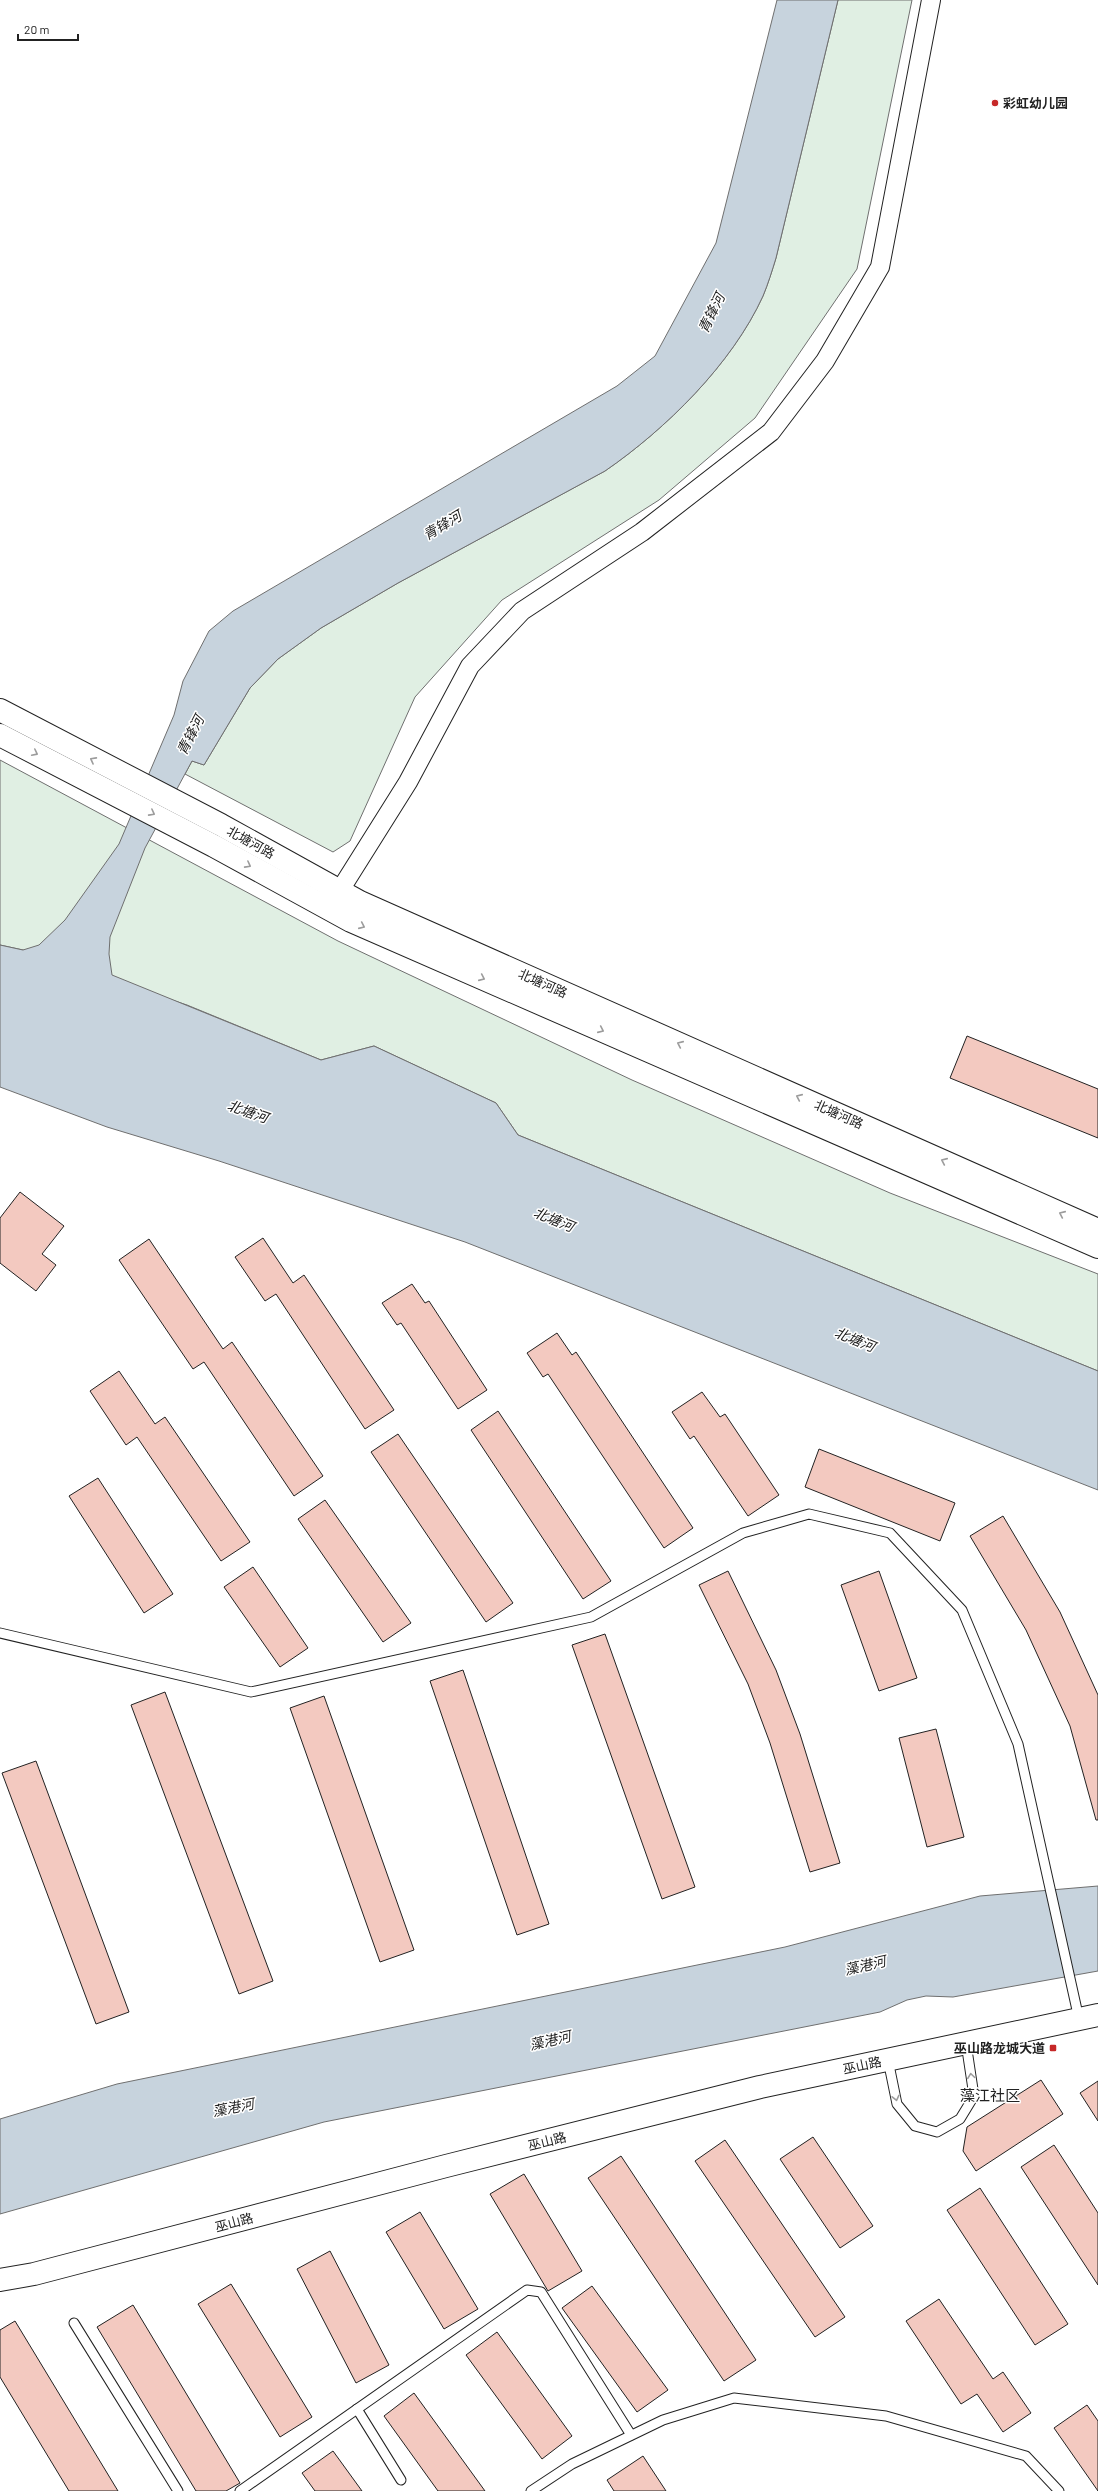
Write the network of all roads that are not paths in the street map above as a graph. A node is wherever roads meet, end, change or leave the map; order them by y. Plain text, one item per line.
1 (931, 0) edge
2 (0, 710) edge
3 (0, 735) edge
4 (122, 787) junction
5 (340, 890) junction
6 (329, 908) junction
7 (1098, 1230) edge
8 (1098, 1247) edge
9 (0, 1633) edge
10 (1089, 2017) edge
11 (966, 2043) junction
12 (888, 2060) junction
13 (0, 2280) edge
14 (74, 2323) dead end
15 (357, 2409) junction
16 (631, 2435) junction
17 (402, 2480) dead end
18 (178, 2491) edge
19 (240, 2491) edge
20 (532, 2491) edge
21 (1059, 2491) edge

1 - 5 street
4 -> 2 main road, 北塘河路
3 -> 4 main road, 北塘河路
4 - 5 main road, 北塘河路
4 -> 6 main road, 北塘河路
5 - 6 street
7 -> 5 main road, 北塘河路
6 -> 8 main road, 北塘河路
9 - 10 lane
10 - 11 main road, 巫山路
11 - 12 main road, 巫山路
12 -> 11 lane
12 - 13 main road, 巫山路
14 - 18 lane
15 - 16 lane
15 - 17 lane
15 - 19 lane
16 - 20 lane
16 - 21 lane

